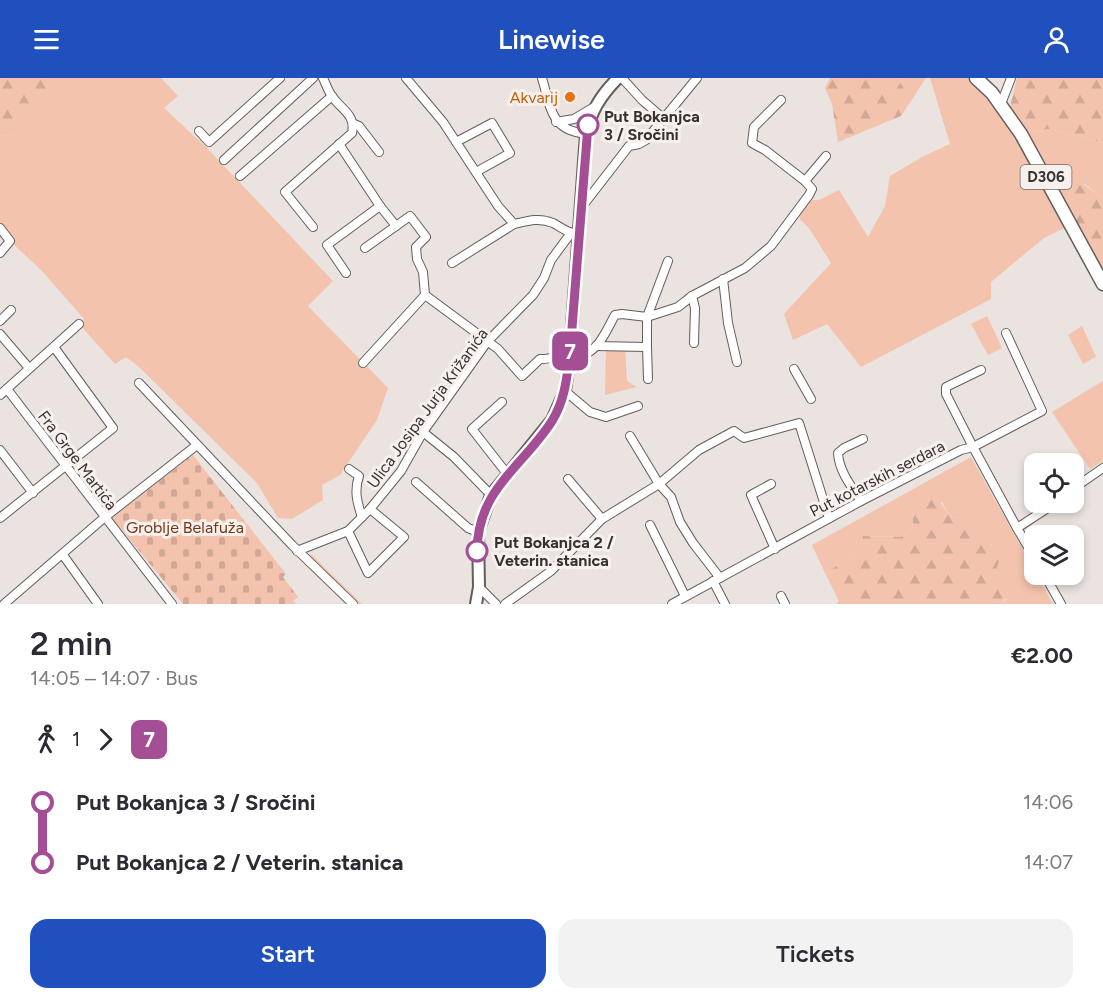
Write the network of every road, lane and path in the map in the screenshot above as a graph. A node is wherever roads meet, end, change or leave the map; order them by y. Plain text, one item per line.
1 (280, 78) edge
2 (313, 78) edge
3 (323, 78) edge
4 (407, 78) edge
5 (542, 78) edge
6 (618, 78) edge
7 (622, 78) edge
8 (697, 78) edge
9 (976, 78) edge
10 (1011, 78) edge
11 (332, 96) junction
12 (781, 100) dead end
13 (1000, 104) junction
14 (594, 107) junction
15 (664, 119) junction
16 (556, 122) junction
17 (354, 124) junction
18 (199, 131) dead end
19 (586, 134) junction
20 (456, 142) junction
21 (339, 144) junction
22 (379, 152) dead end
23 (826, 156) dead end
24 (224, 160) dead end
25 (476, 172) junction
26 (240, 176) dead end
27 (805, 181) junction
28 (380, 206) junction
29 (581, 208) junction
30 (514, 224) junction
31 (396, 226) junction
32 (313, 227) dead end
33 (0, 228) edge
34 (575, 233) junction
35 (365, 248) dead end
36 (0, 253) edge
37 (668, 261) dead end
38 (452, 263) dead end
39 (346, 273) dead end
40 (723, 279) junction
41 (1103, 284) edge
42 (425, 295) junction
43 (692, 296) junction
44 (11, 310) dead end
45 (647, 317) junction
46 (0, 321) edge
47 (79, 324) dead end
48 (1006, 333) dead end
49 (0, 334) edge
50 (487, 342) junction
51 (694, 343) dead end
52 (596, 346) junction
53 (54, 347) junction
54 (646, 347) junction
55 (570, 353) junction
56 (737, 362) dead end
57 (363, 363) dead end
58 (29, 368) junction
59 (794, 369) dead end
60 (981, 370) dead end
61 (648, 379) dead end
62 (139, 383) dead end
63 (7, 389) junction
64 (565, 391) junction
65 (0, 395) edge
66 (811, 399) dead end
67 (502, 402) dead end
68 (638, 406) dead end
69 (423, 432) junction
70 (630, 436) dead end
71 (863, 439) dead end
72 (197, 445) junction
73 (973, 447) junction
74 (0, 450) edge
75 (66, 465) junction
76 (1103, 468) edge
77 (349, 469) dead end
78 (508, 475) junction
79 (568, 479) dead end
80 (1084, 481) edge
81 (416, 482) dead end
82 (658, 484) junction
83 (771, 484) dead end
84 (33, 493) junction
85 (491, 495) junction
86 (861, 501) junction
87 (370, 509) junction
88 (1040, 513) edge
89 (105, 517) junction
90 (362, 517) junction
91 (0, 518) edge
92 (829, 518) junction
93 (602, 519) junction
94 (650, 525) dead end
95 (1017, 528) junction
96 (348, 531) junction
97 (478, 532) junction
98 (1024, 540) edge
99 (775, 549) junction
100 (297, 550) junction
101 (63, 555) junction
102 (717, 579) junction
103 (1050, 585) edge
104 (479, 587) junction
105 (685, 596) junction
106 (781, 596) dead end
107 (0, 599) edge
108 (4, 604) edge
109 (98, 604) edge
110 (172, 604) edge
111 (353, 604) edge
112 (476, 604) edge
113 (496, 604) edge
114 (505, 604) edge
115 (672, 604) edge
116 (725, 604) edge
117 (786, 604) edge
118 (1061, 604) edge

1 - 18 street
2 - 24 street
3 - 11 street
4 - 20 street
5 - 16 street
6 - 14 main road
7 - 15 street
8 - 15 street
9 - 13 main road, D306
10 - 13 street
11 - 17 street
11 - 26 street
12 - 27 street
13 - 41 main road, D306
14 - 16 street
14 - 19 main road
15 - 29 street
16 - 19 street
17 - 21 street
17 - 22 street
19 - 29 main road
20 - 25 street
20 - 25 street
21 - 28 street
21 - 32 street
23 - 27 street
25 - 30 street
27 - 40 street
28 - 31 street
28 - 39 street
29 - 34 main road
30 - 34 street
30 - 38 street
31 - 35 street
31 - 42 street
33 - 36 street
34 - 50 street, Ulica Josipa Jurja Križanića
34 - 55 main road
37 - 45 street
40 - 43 street
40 - 56 street
42 - 50 street
42 - 57 street
43 - 45 street
43 - 51 street
44 - 46 street
45 - 52 street
45 - 54 street
47 - 53 street
48 - 73 street, Put kotarskih serdara
49 - 58 street
50 - 55 street
50 - 69 street, Ulica Josipa Jurja Križanića
52 - 54 street
52 - 55 street
53 - 58 street
53 - 75 street
54 - 61 street
55 - 64 main road
58 - 63 street
59 - 66 street
60 - 73 street
62 - 72 street
63 - 65 street
63 - 75 street, Fra Grge Martića
64 - 68 street
64 - 78 main road
67 - 78 street
69 - 85 street
69 - 87 street, Ulica Josipa Jurja Križanića
70 - 82 street
71 - 86 street
72 - 89 street
72 - 100 street
73 - 86 street, Put kotarskih serdara
73 - 95 street
74 - 84 street
75 - 84 street
75 - 89 street, Fra Grge Martića
76 - 80 street
77 - 90 street
78 - 85 main road
79 - 93 street
81 - 97 street
82 - 92 street
82 - 93 street
82 - 102 street
83 - 99 street
84 - 91 street
85 - 97 main road
86 - 92 street, Put kotarskih serdara
87 - 90 street, Ulica Josipa Jurja Križanića
87 - 96 street
88 - 95 street
89 - 101 street
89 - 110 street, Fra Grge Martića
90 - 96 street, Ulica Josipa Jurja Križanića
92 - 99 street, Put kotarskih serdara
93 - 114 street
94 - 105 street
95 - 98 street
96 - 100 street, Ulica Josipa Jurja Križanića
97 - 104 main road
99 - 102 street, Put kotarskih serdara
100 - 111 street
101 - 108 street
101 - 109 street
102 - 105 street, Put kotarskih serdara
102 - 116 street
103 - 118 street
104 - 112 main road
104 - 113 street
105 - 115 street, Put kotarskih serdara
106 - 117 street
107 - 108 street

